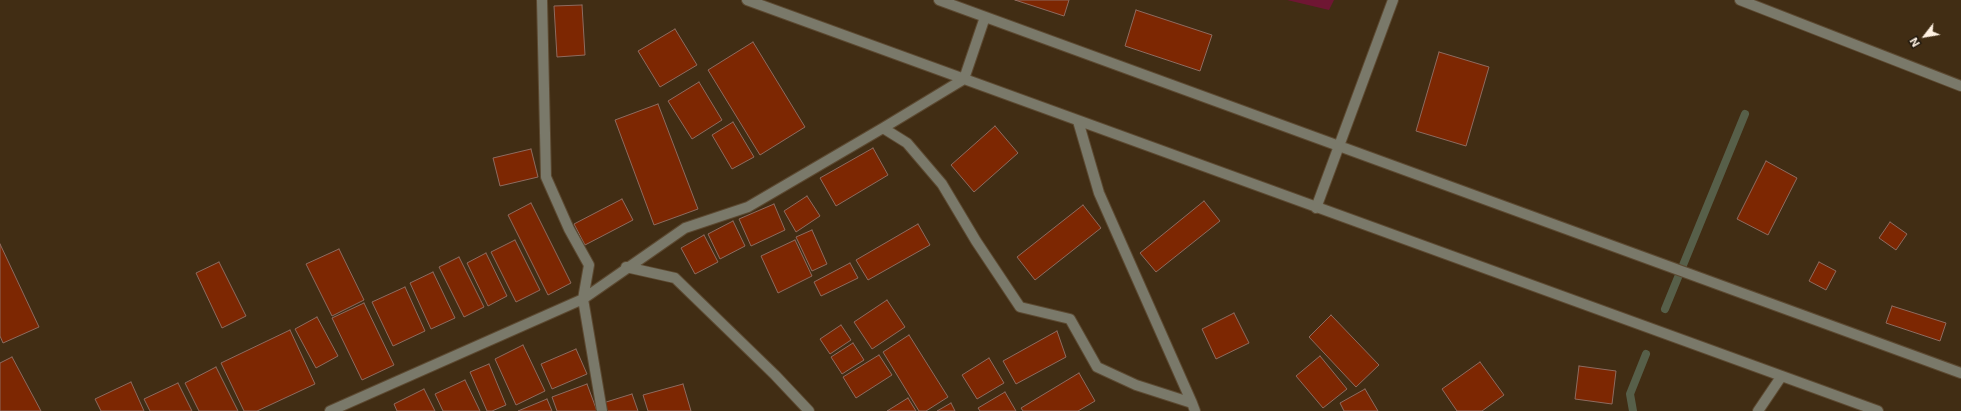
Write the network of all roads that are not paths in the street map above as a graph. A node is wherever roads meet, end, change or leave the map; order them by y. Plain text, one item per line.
1 (542, 0) edge
2 (747, 0) edge
3 (939, 0) edge
4 (1393, 0) edge
5 (1740, 0) edge
6 (985, 17) junction
7 (964, 79) junction
8 (1961, 86) edge
9 (1078, 121) junction
10 (883, 128) junction
11 (1338, 146) junction
12 (1316, 208) junction
13 (626, 267) junction
14 (583, 299) junction
15 (1961, 373) edge
16 (1781, 377) junction
17 (1194, 407) edge
18 (330, 411) edge
19 (602, 411) edge
20 (809, 411) edge
21 (1758, 411) edge
22 (1878, 411) edge

1 - 14 street
2 - 7 street
3 - 6 street
4 - 11 street
5 - 8 street
6 - 7 street
6 - 11 street
7 - 9 street
7 - 10 street
9 - 12 street
9 - 17 street
10 - 13 street
10 - 17 street
11 - 12 street
11 - 15 street
12 - 16 street
13 - 14 street
13 - 20 street
14 - 18 street
14 - 19 street
16 - 21 street
16 - 22 street

